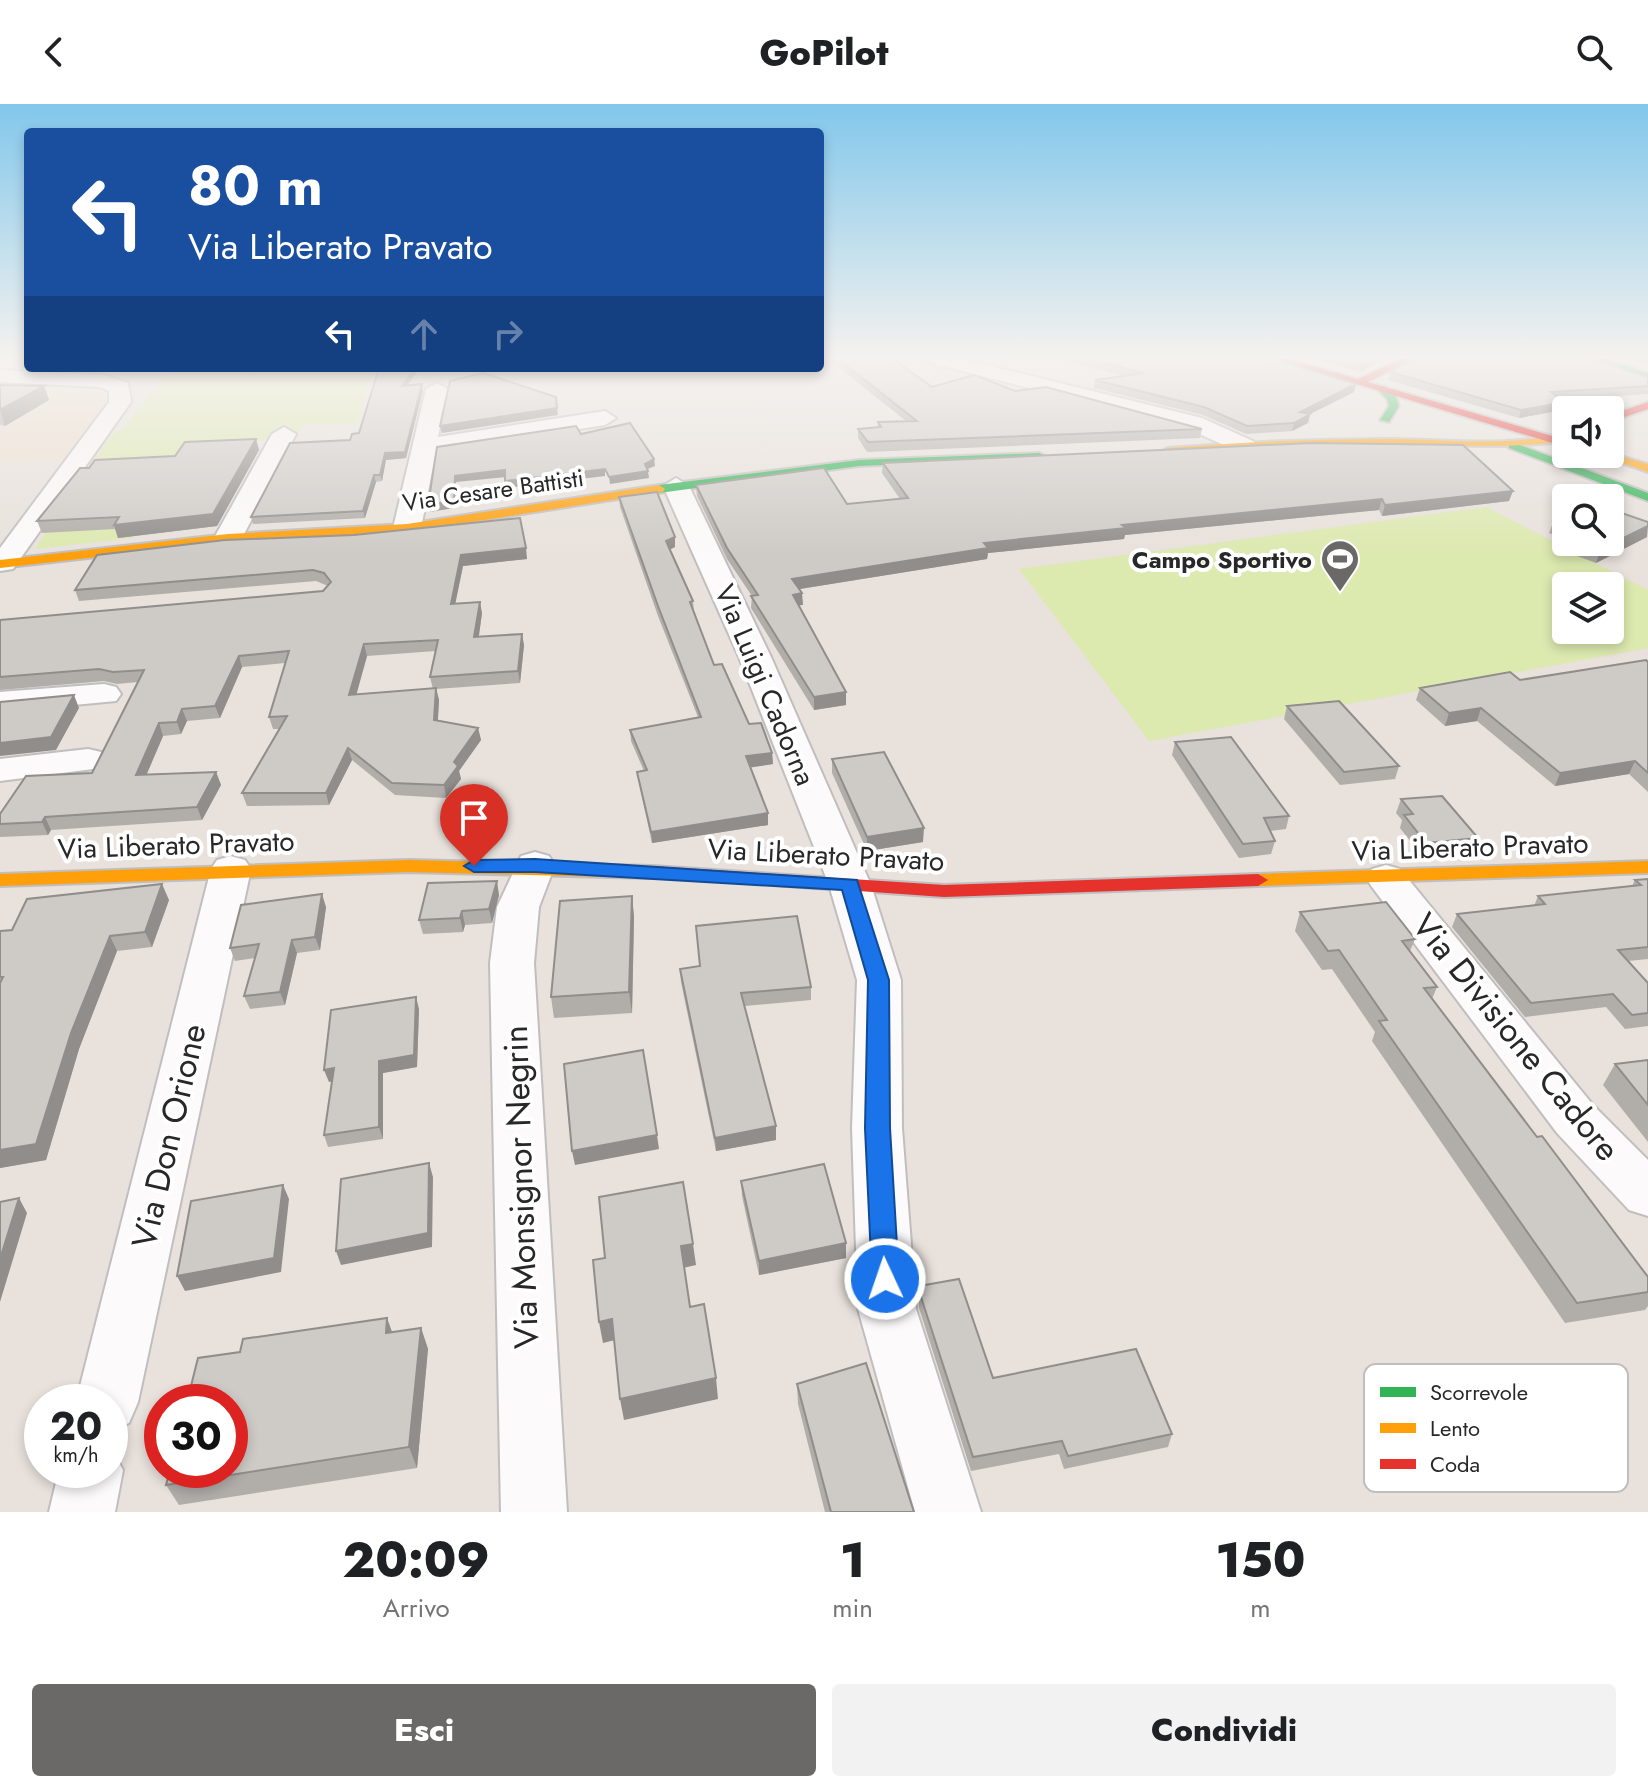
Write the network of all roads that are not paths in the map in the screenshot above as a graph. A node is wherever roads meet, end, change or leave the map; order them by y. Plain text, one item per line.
1 (103, 425) edge
2 (429, 425) edge
3 (562, 425) edge
4 (1198, 425) edge
5 (1369, 425) edge
6 (1376, 425) edge
7 (1455, 425) edge
8 (1467, 425) edge
9 (1477, 429) junction
10 (284, 434) dead end
11 (1552, 438) edge
12 (1552, 440) edge
13 (1302, 442) junction
14 (1506, 443) junction
15 (1420, 444) junction
16 (425, 446) junction
17 (1245, 446) junction
18 (1154, 451) edge
19 (1061, 455) edge
20 (1624, 461) edge
21 (1551, 463) junction
22 (1648, 468) edge
23 (676, 486) junction
24 (1648, 497) edge
25 (407, 528) junction
26 (228, 538) junction
27 (2, 563) edge
28 (104, 694) dead end
29 (0, 702) edge
30 (88, 760) dead end
31 (0, 770) edge
32 (535, 865) junction
33 (1648, 867) edge
34 (231, 869) junction
35 (1386, 878) junction
36 (0, 880) edge
37 (850, 885) junction
38 (1648, 1194) edge
39 (111, 1384) edge
40 (87, 1488) edge
41 (82, 1512) edge
42 (534, 1512) edge
43 (948, 1512) edge

1 - 27 street
2 - 16 street
3 - 16 street
4 - 17 street
5 - 13 street
6 - 15 street
7 - 9 street
8 - 9 street
9 - 11 street
9 - 14 street
9 - 15 street
10 - 26 street
12 - 14 street
13 - 15 street
13 - 17 street
14 - 21 street
15 - 21 street
16 - 25 street
17 - 18 street
19 - 23 street, Via Cesare Battisti
20 - 22 street
21 - 24 street
23 - 25 street, Via Cesare Battisti
23 - 37 street, Via Luigi Cadorna
25 - 26 street, Via Cesare Battisti
26 - 27 street, Via Cesare Battisti
28 - 29 street
30 - 31 street
32 - 34 street, Via Liberato Pravato
32 - 37 street, Via Liberato Pravato
32 - 42 street, Via Monsignor Negrin
33 - 35 street, Via Liberato Pravato
34 - 36 street, Via Liberato Pravato
34 - 39 street, Via Don Orione
35 - 37 street, Via Liberato Pravato
35 - 38 street, Via Divisione Cadore
37 - 43 street, Via Luigi Cadorna
40 - 41 street

